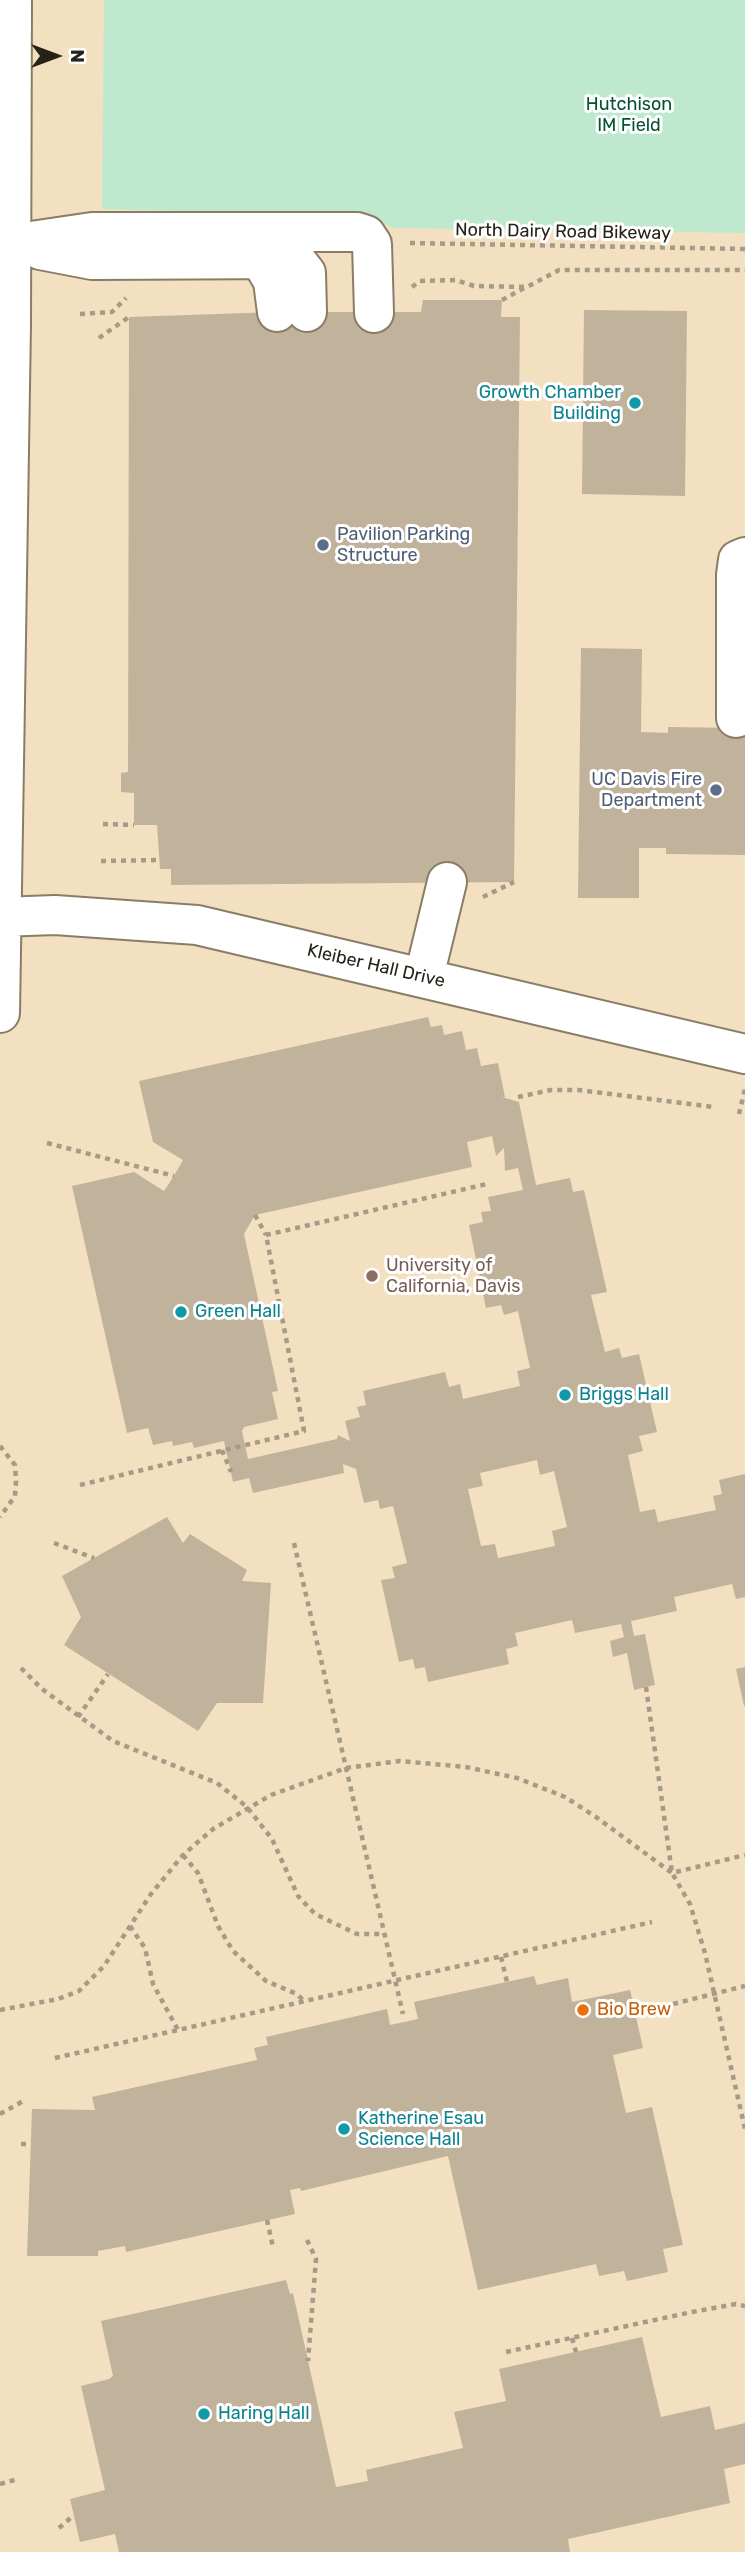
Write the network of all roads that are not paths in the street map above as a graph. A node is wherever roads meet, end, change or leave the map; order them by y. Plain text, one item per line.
1 (12, 0) edge
2 (6, 243) edge
3 (292, 312) dead end
4 (374, 313) dead end
5 (745, 557) edge
6 (736, 718) dead end
7 (447, 882) dead end
8 (1, 917) edge
9 (424, 977) junction
10 (0, 1013) edge
11 (745, 1054) edge

1 - 2 street
2 - 3 street
2 - 4 street
2 - 8 street
5 - 6 street
7 - 9 street
8 - 9 street, Kleiber Hall Drive
8 - 10 street
9 - 11 street, Kleiber Hall Drive

